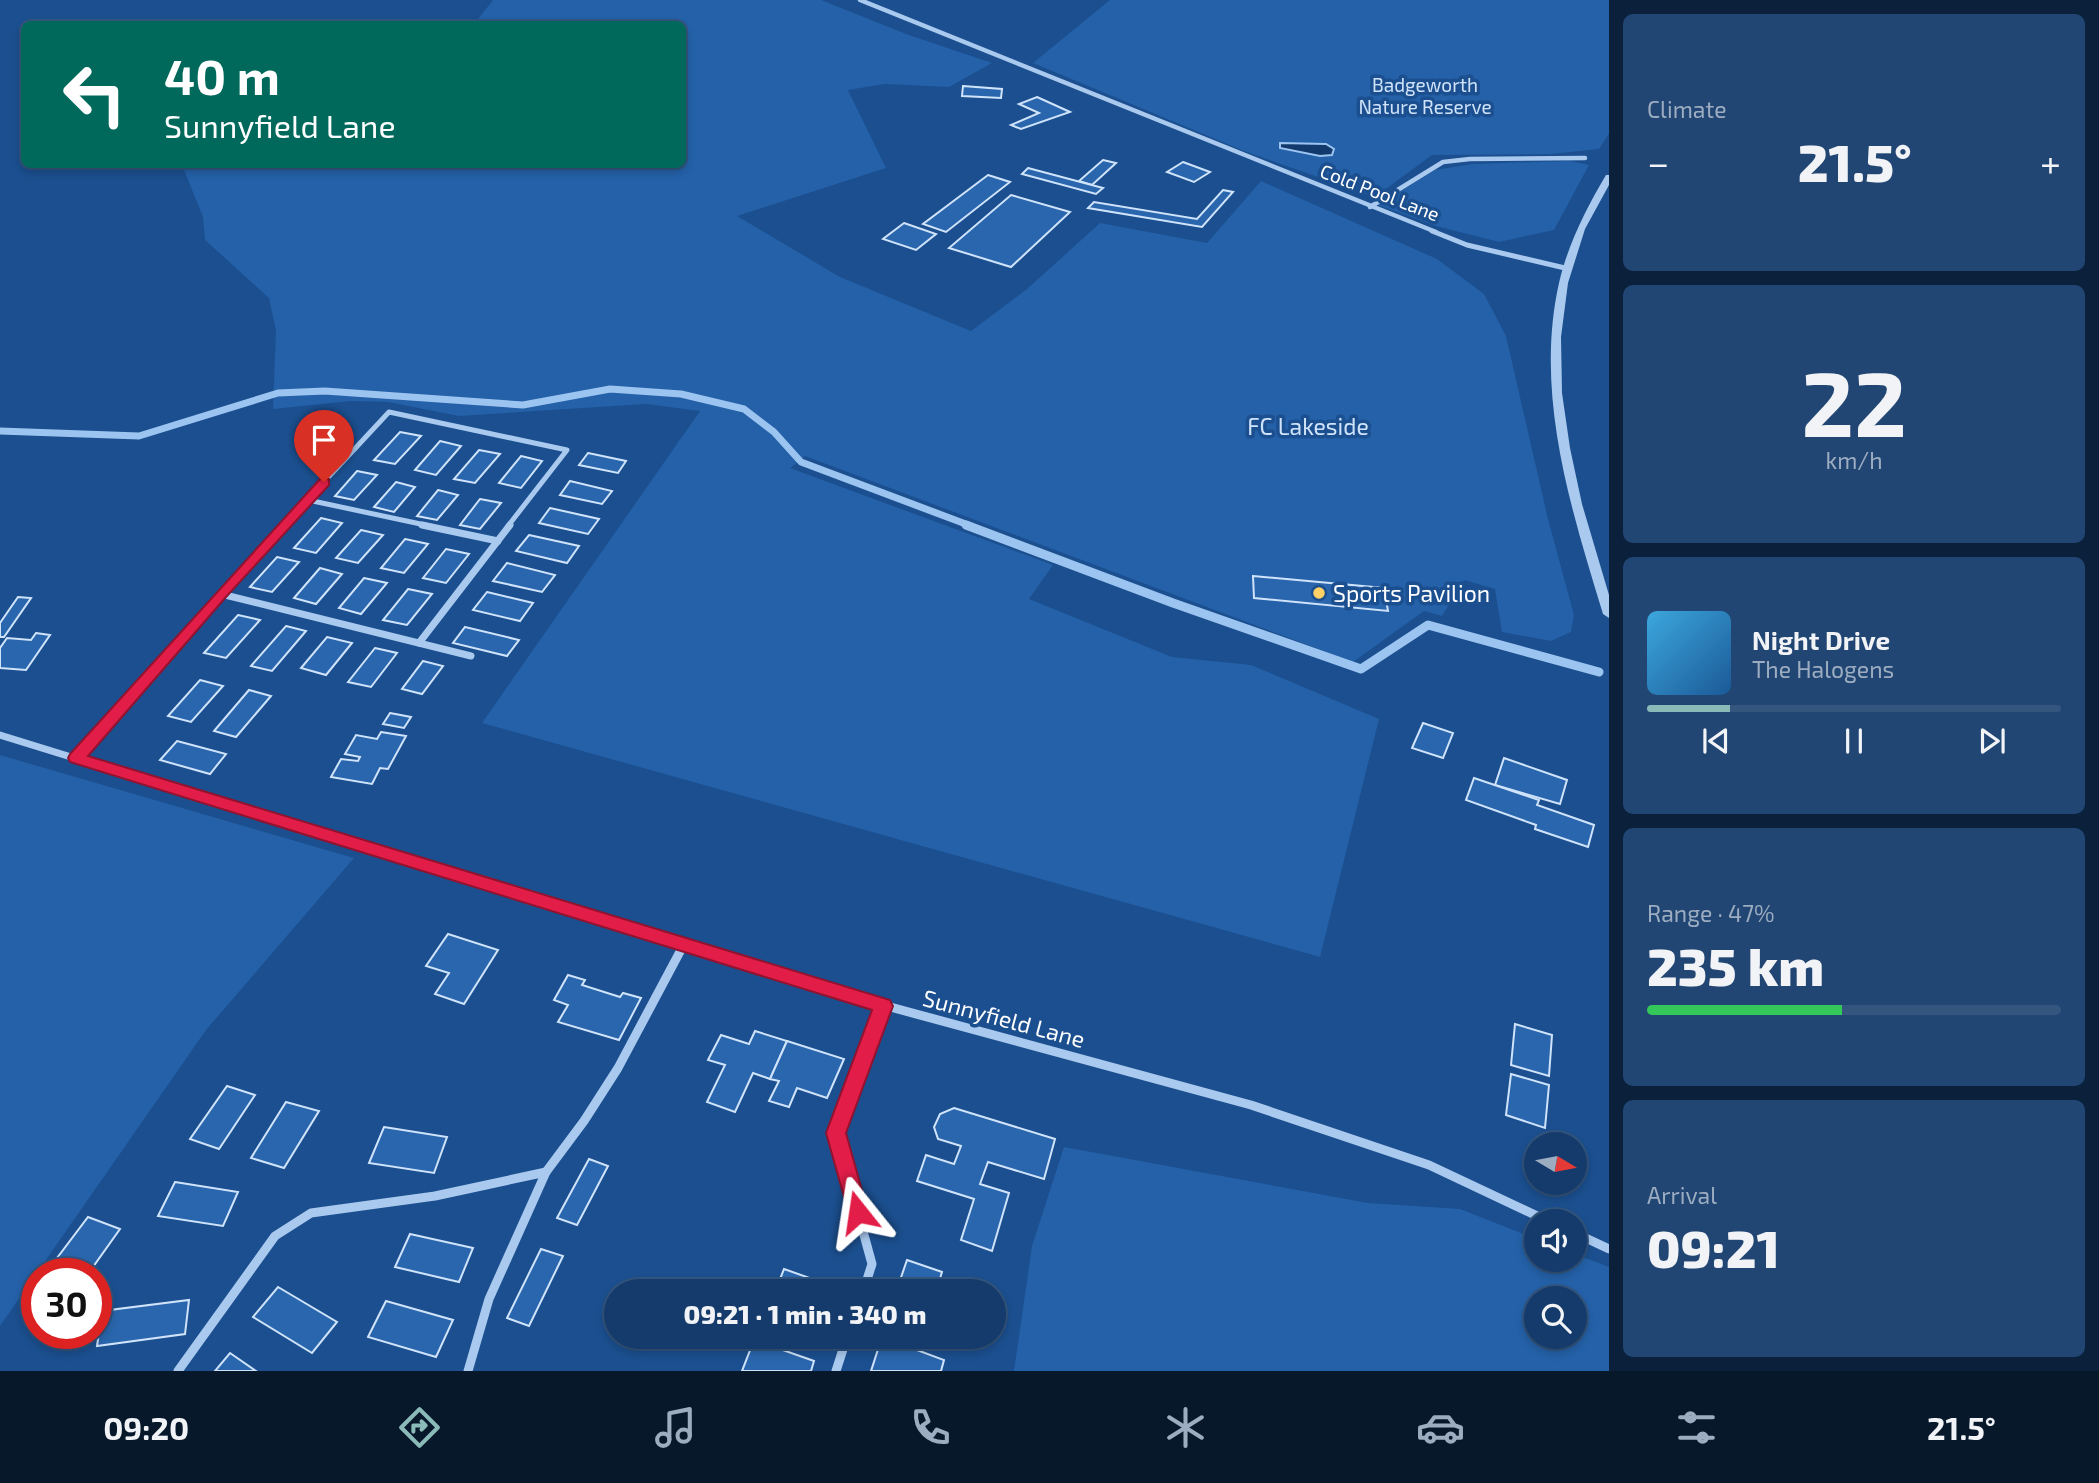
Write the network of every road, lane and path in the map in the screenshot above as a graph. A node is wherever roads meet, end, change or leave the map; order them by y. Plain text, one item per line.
1 (860, 0) edge
2 (1585, 158) dead end
3 (1609, 177) edge
4 (1606, 187) edge
5 (1370, 206) junction
6 (1565, 268) junction
7 (308, 500) junction
8 (498, 541) junction
9 (221, 594) junction
10 (1609, 614) edge
11 (419, 643) junction
12 (471, 656) dead end
13 (0, 735) edge
14 (76, 758) junction
15 (683, 946) junction
16 (883, 1006) junction
17 (546, 1172) junction
18 (1524, 1210) edge
19 (1587, 1239) edge
20 (1609, 1249) edge
21 (867, 1279) edge
22 (843, 1349) edge
23 (178, 1371) edge
24 (468, 1371) edge
25 (836, 1371) edge

1 - 5 street, Cold Pool Lane
2 - 5 street
3 - 4 street
4 - 6 street
5 - 6 street, Cold Pool Lane
6 - 10 street
7 - 8 street
7 - 8 street
7 - 9 street
8 - 11 street
9 - 11 street
9 - 14 street
11 - 12 street
13 - 14 street, Sunnyfield Lane
14 - 15 street, Sunnyfield Lane
15 - 16 street, Sunnyfield Lane
15 - 17 street
16 - 18 street, Sunnyfield Lane
16 - 21 street
17 - 23 street
17 - 24 street
19 - 20 street
22 - 25 street

